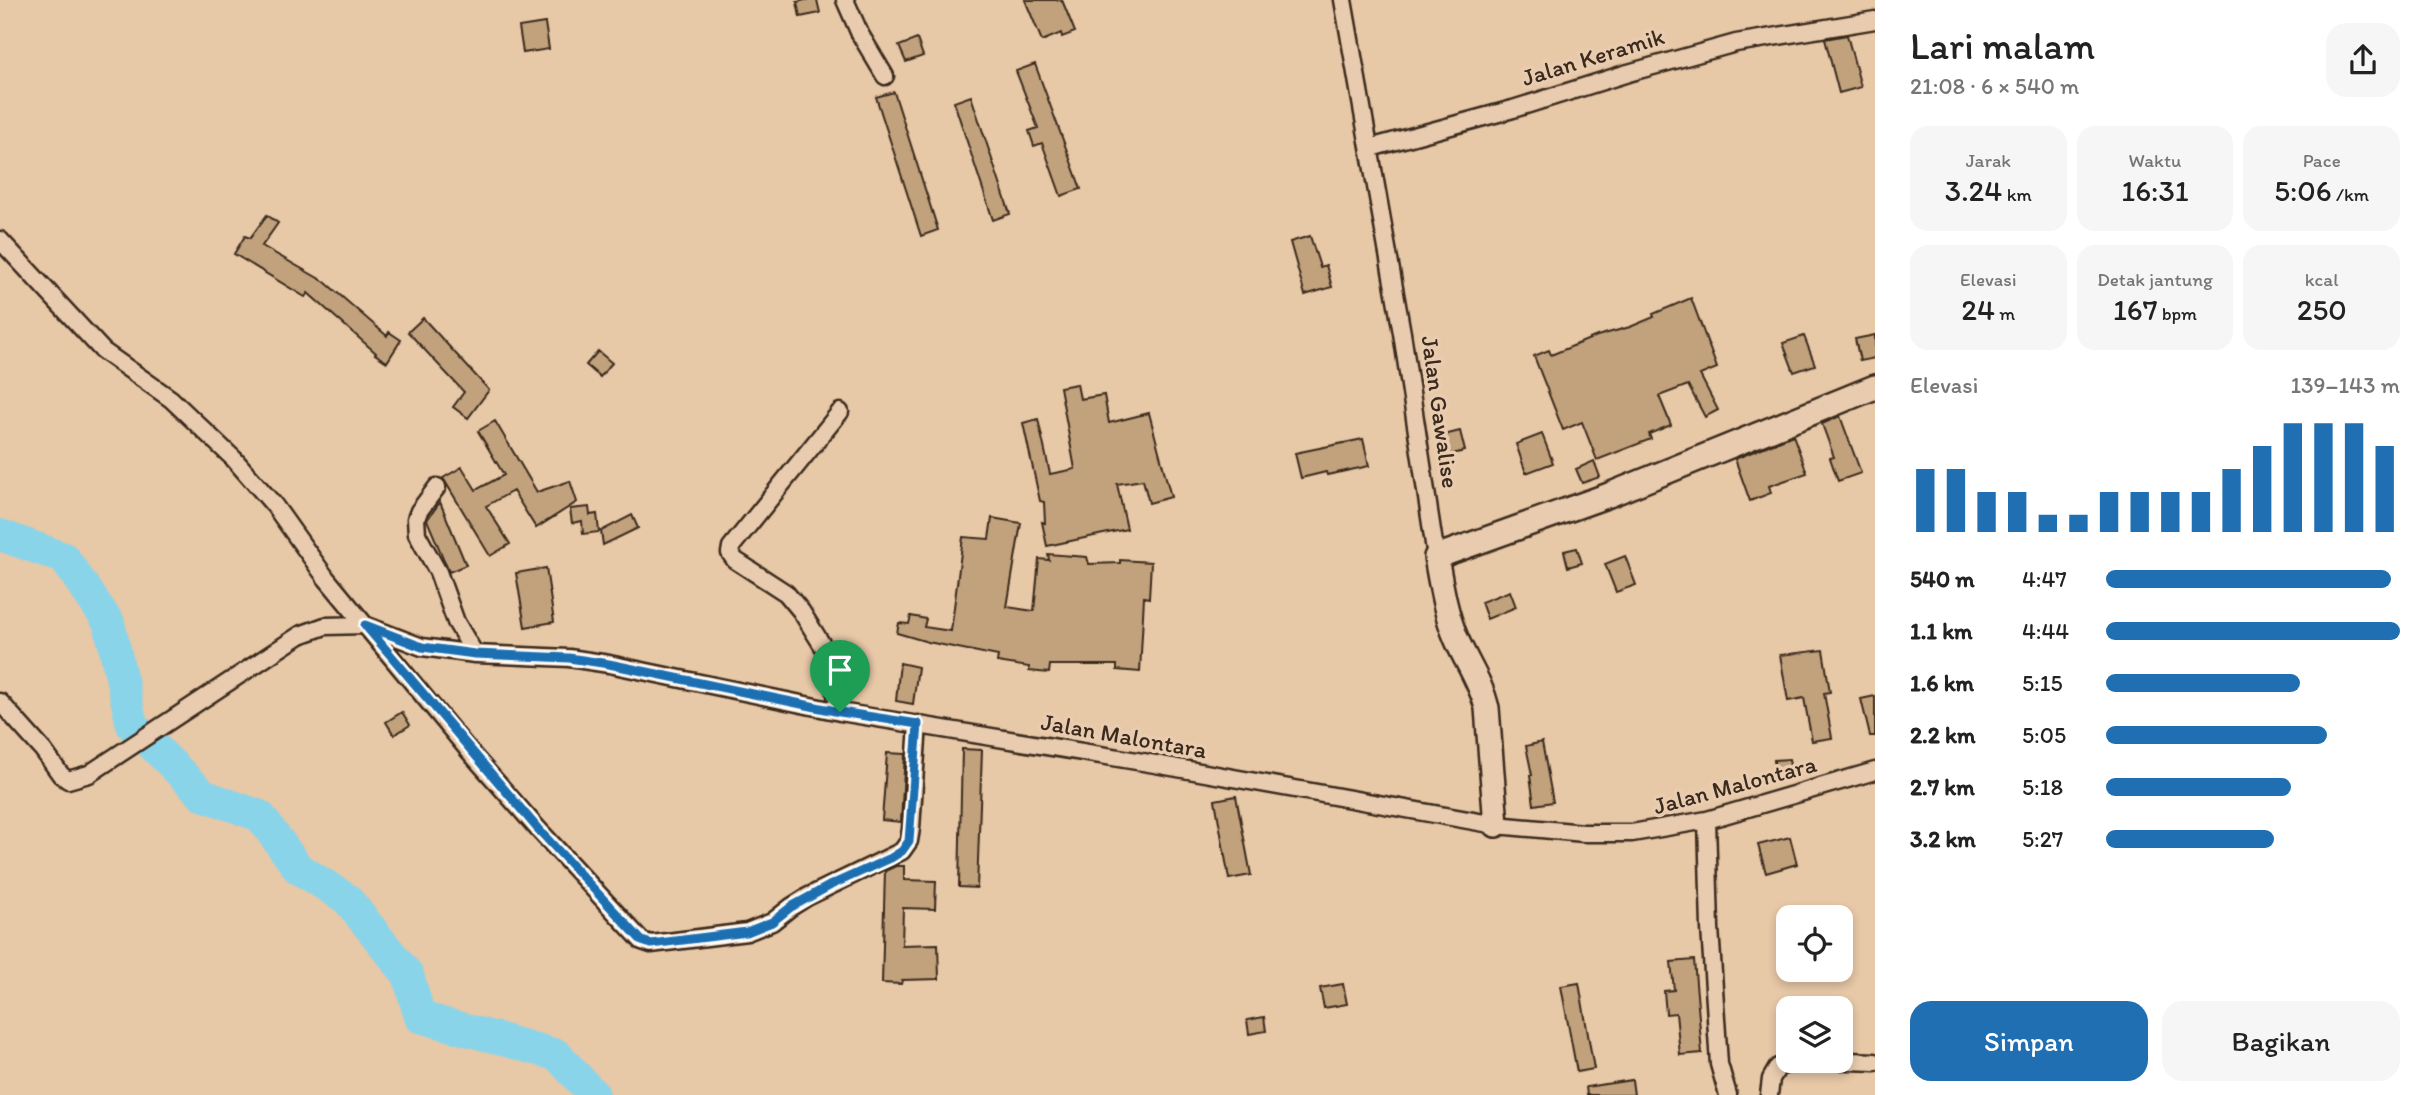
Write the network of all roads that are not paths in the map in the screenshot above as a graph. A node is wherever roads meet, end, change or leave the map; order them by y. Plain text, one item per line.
1 (845, 0) edge
2 (1343, 0) edge
3 (1875, 20) edge
4 (885, 76) dead end
5 (1370, 148) junction
6 (0, 240) edge
7 (1875, 387) edge
8 (840, 412) dead end
9 (437, 487) dead end
10 (1436, 557) junction
11 (365, 625) junction
12 (475, 654) junction
13 (0, 702) edge
14 (840, 712) junction
15 (918, 724) junction
16 (1875, 771) edge
17 (1707, 820) junction
18 (1496, 825) junction
19 (1853, 1061) edge
20 (1875, 1062) edge
21 (1776, 1070) edge
22 (1728, 1095) edge
23 (1769, 1095) edge

1 - 4 street
2 - 5 street, Jalan Gawalise
3 - 5 street, Jalan Keramik
5 - 10 street, Jalan Gawalise
6 - 11 street
7 - 10 street
8 - 14 street
9 - 12 street
10 - 18 street, Jalan Gawalise
11 - 12 street, Jalan Malontara
11 - 13 street
11 - 15 street
12 - 14 street, Jalan Malontara
14 - 15 street, Jalan Malontara
15 - 18 street, Jalan Malontara
16 - 17 street, Jalan Malontara
17 - 18 street, Jalan Malontara
17 - 22 street
19 - 20 street
21 - 23 street

